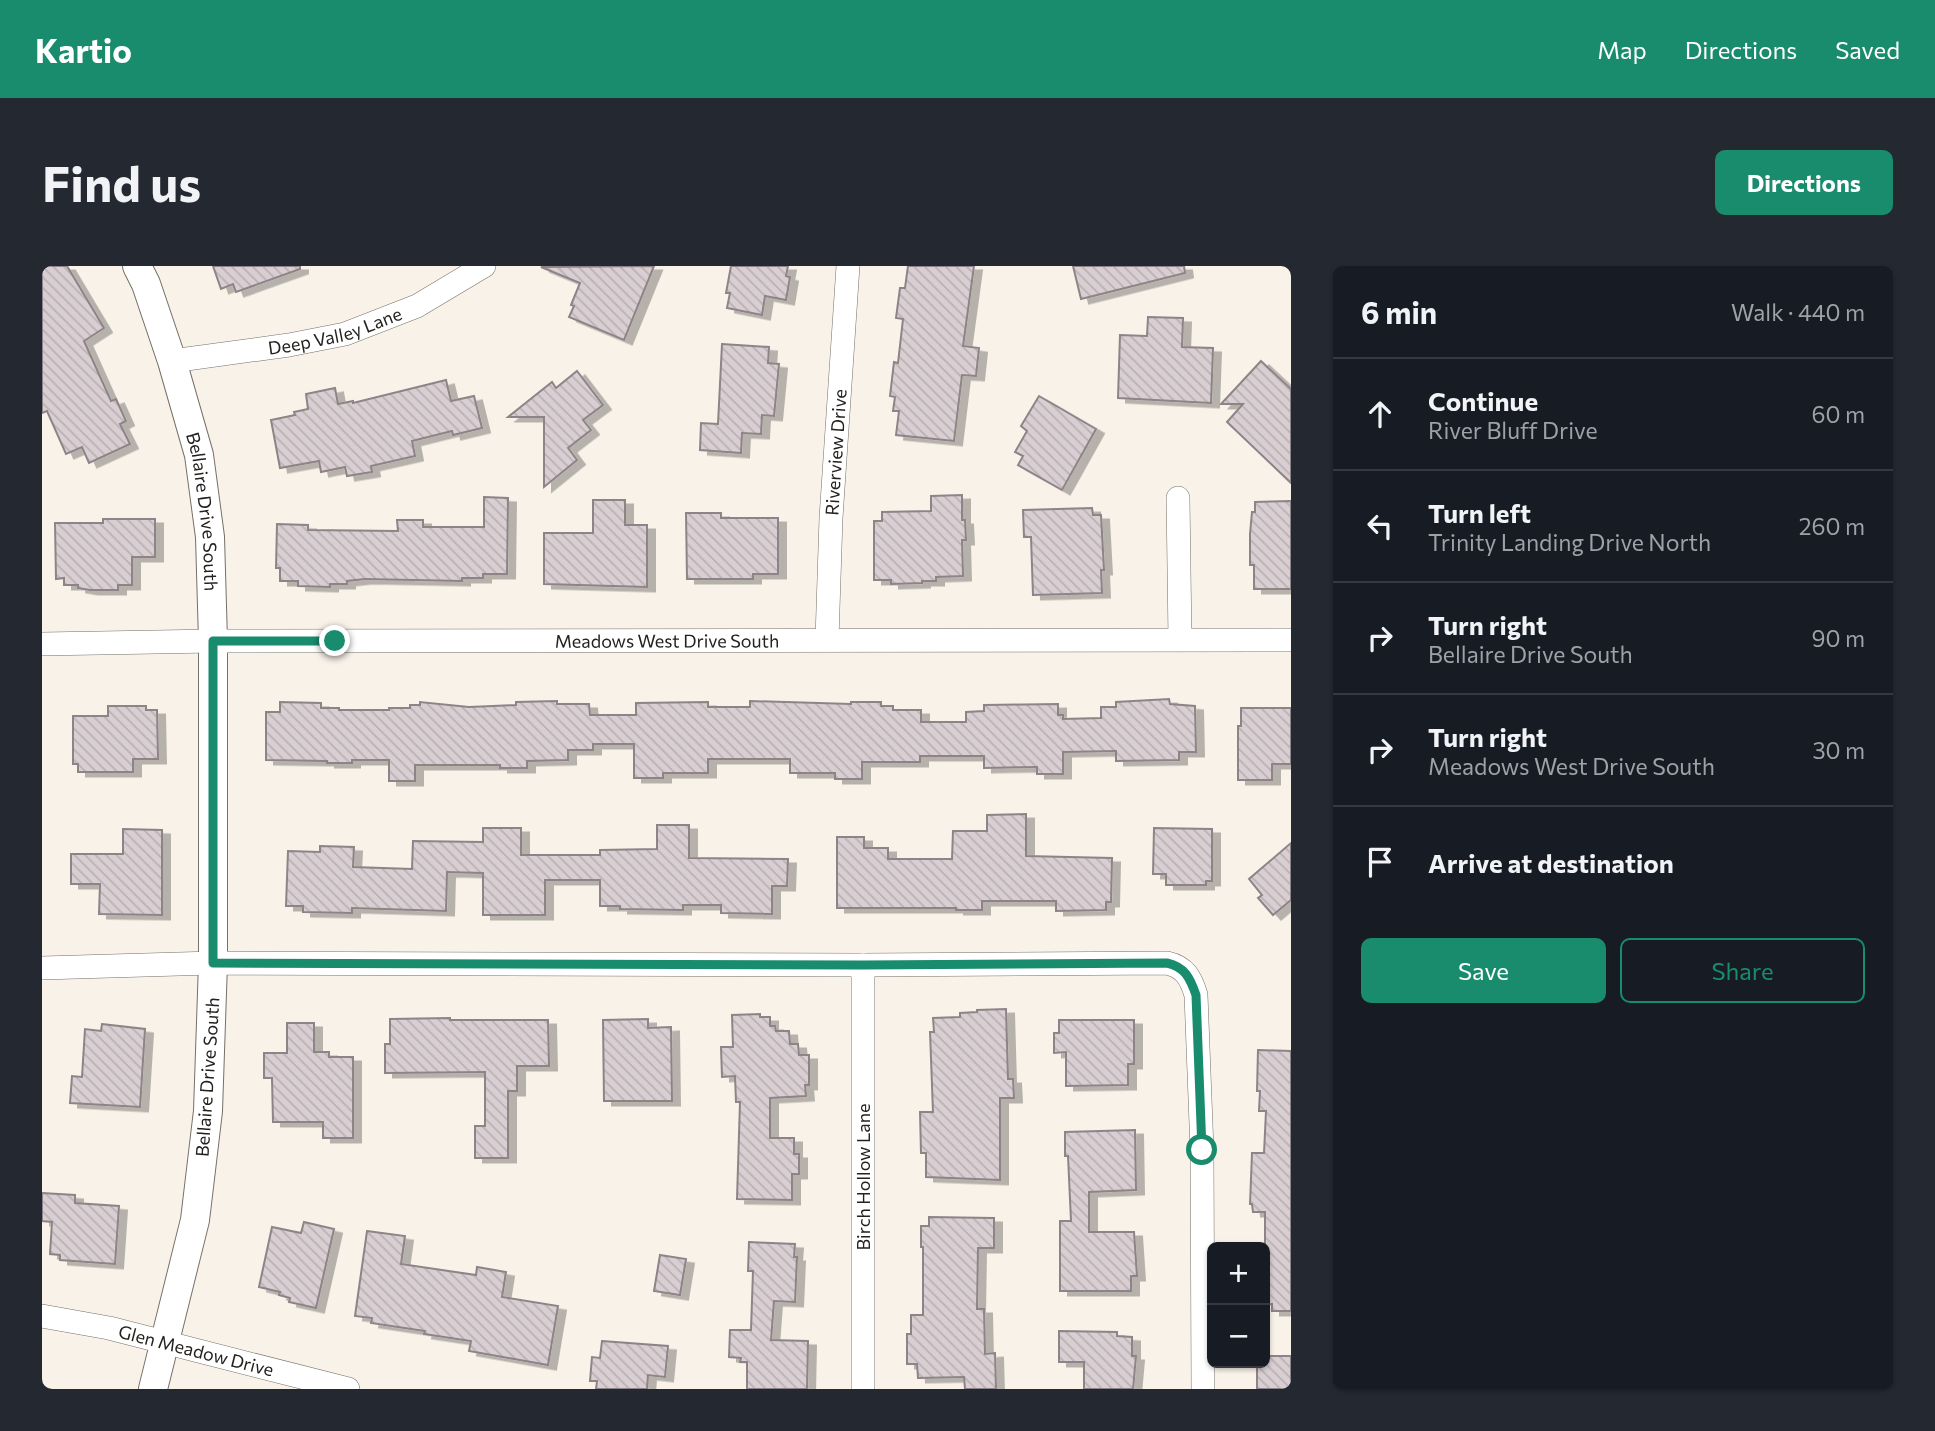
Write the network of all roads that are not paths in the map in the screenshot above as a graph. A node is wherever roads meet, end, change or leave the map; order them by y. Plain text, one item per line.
1 (137, 266) edge
2 (484, 266) edge
3 (848, 266) edge
4 (172, 361) junction
5 (1178, 498) dead end
6 (827, 639) junction
7 (1181, 639) junction
8 (1291, 640) edge
9 (213, 641) junction
10 (42, 644) edge
11 (213, 963) junction
12 (863, 965) junction
13 (42, 968) edge
14 (42, 1316) edge
15 (165, 1342) junction
16 (153, 1389) edge
17 (348, 1389) edge
18 (863, 1389) edge
19 (1203, 1389) edge

1 - 4 street, Bellaire Drive South
2 - 4 street, Deep Valley Lane
3 - 6 street, Riverview Drive
4 - 9 street, Bellaire Drive South
5 - 7 street
6 - 7 street, Meadows West Drive South
6 - 9 street, Meadows West Drive South
7 - 8 street, Meadows West Drive South
9 - 10 street, Meadows West Drive South
9 - 11 street, Bellaire Drive South
11 - 12 street
11 - 13 street
11 - 15 street, Bellaire Drive South
12 - 18 street, Birch Hollow Lane
12 - 19 street
14 - 15 street, Glen Meadow Drive
15 - 16 street, Bellaire Drive South
15 - 17 street, Glen Meadow Drive

